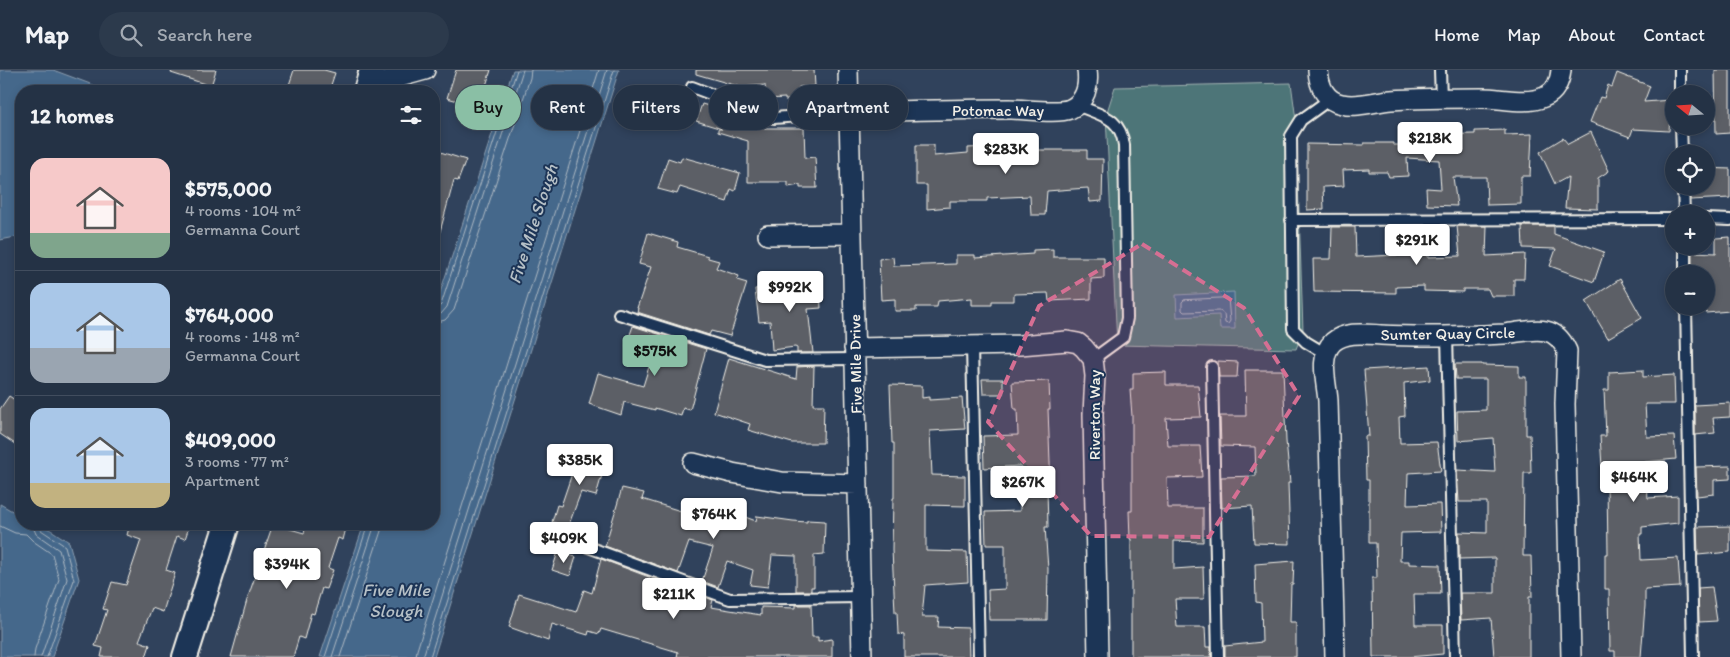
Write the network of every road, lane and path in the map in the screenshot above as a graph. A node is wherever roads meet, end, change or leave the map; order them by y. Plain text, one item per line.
1 (425, 70) edge
2 (848, 70) edge
3 (1088, 70) edge
4 (1318, 70) edge
5 (1440, 70) edge
6 (1561, 70) edge
7 (1680, 70) edge
8 (368, 82) edge
9 (848, 85) edge
10 (1680, 85) edge
11 (699, 90) edge
12 (1330, 98) junction
13 (1441, 99) junction
14 (1077, 105) junction
15 (908, 111) edge
16 (788, 117) edge
17 (849, 130) edge
18 (1665, 219) edge
19 (1715, 219) edge
20 (1291, 220) junction
21 (1730, 220) edge
22 (852, 234) junction
23 (768, 235) dead end
24 (619, 314) dead end
25 (1686, 315) edge
26 (1447, 335) junction
27 (972, 346) junction
28 (855, 354) junction
29 (1326, 354) junction
30 (1093, 359) junction
31 (1212, 367) dead end
32 (693, 463) dead end
33 (858, 484) junction
34 (225, 530) edge
35 (550, 533) dead end
36 (860, 597) junction
37 (185, 657) edge
38 (862, 657) edge
39 (979, 657) edge
40 (1098, 657) edge
41 (1218, 657) edge
42 (1335, 657) edge
43 (1455, 657) edge
44 (1572, 657) edge
45 (1693, 657) edge

1 - 8 street
2 - 9 street, Five Mile Drive
3 - 14 street
4 - 12 street
5 - 13 lane
6 - 13 street
7 - 10 lane
11 - 16 lane
12 - 13 street
12 - 20 lane
14 - 15 street, Potomac Way
14 - 30 lane
17 - 22 street, Five Mile Drive
18 - 20 lane
19 - 21 lane
20 - 29 lane
22 - 23 street
22 - 28 street, Five Mile Drive
24 - 28 lane
25 - 45 lane
26 - 29 street, Sumter Quay Circle
26 - 43 lane
26 - 44 street, Sumter Quay Circle
27 - 28 street, Riverton Way
27 - 30 street, Riverton Way
27 - 39 lane
28 - 33 street, Five Mile Drive
29 - 42 street
30 - 40 street, Riverton Way
31 - 41 lane
32 - 33 street
33 - 36 street, Five Mile Drive
34 - 37 street
35 - 36 lane
36 - 38 street, Five Mile Drive

